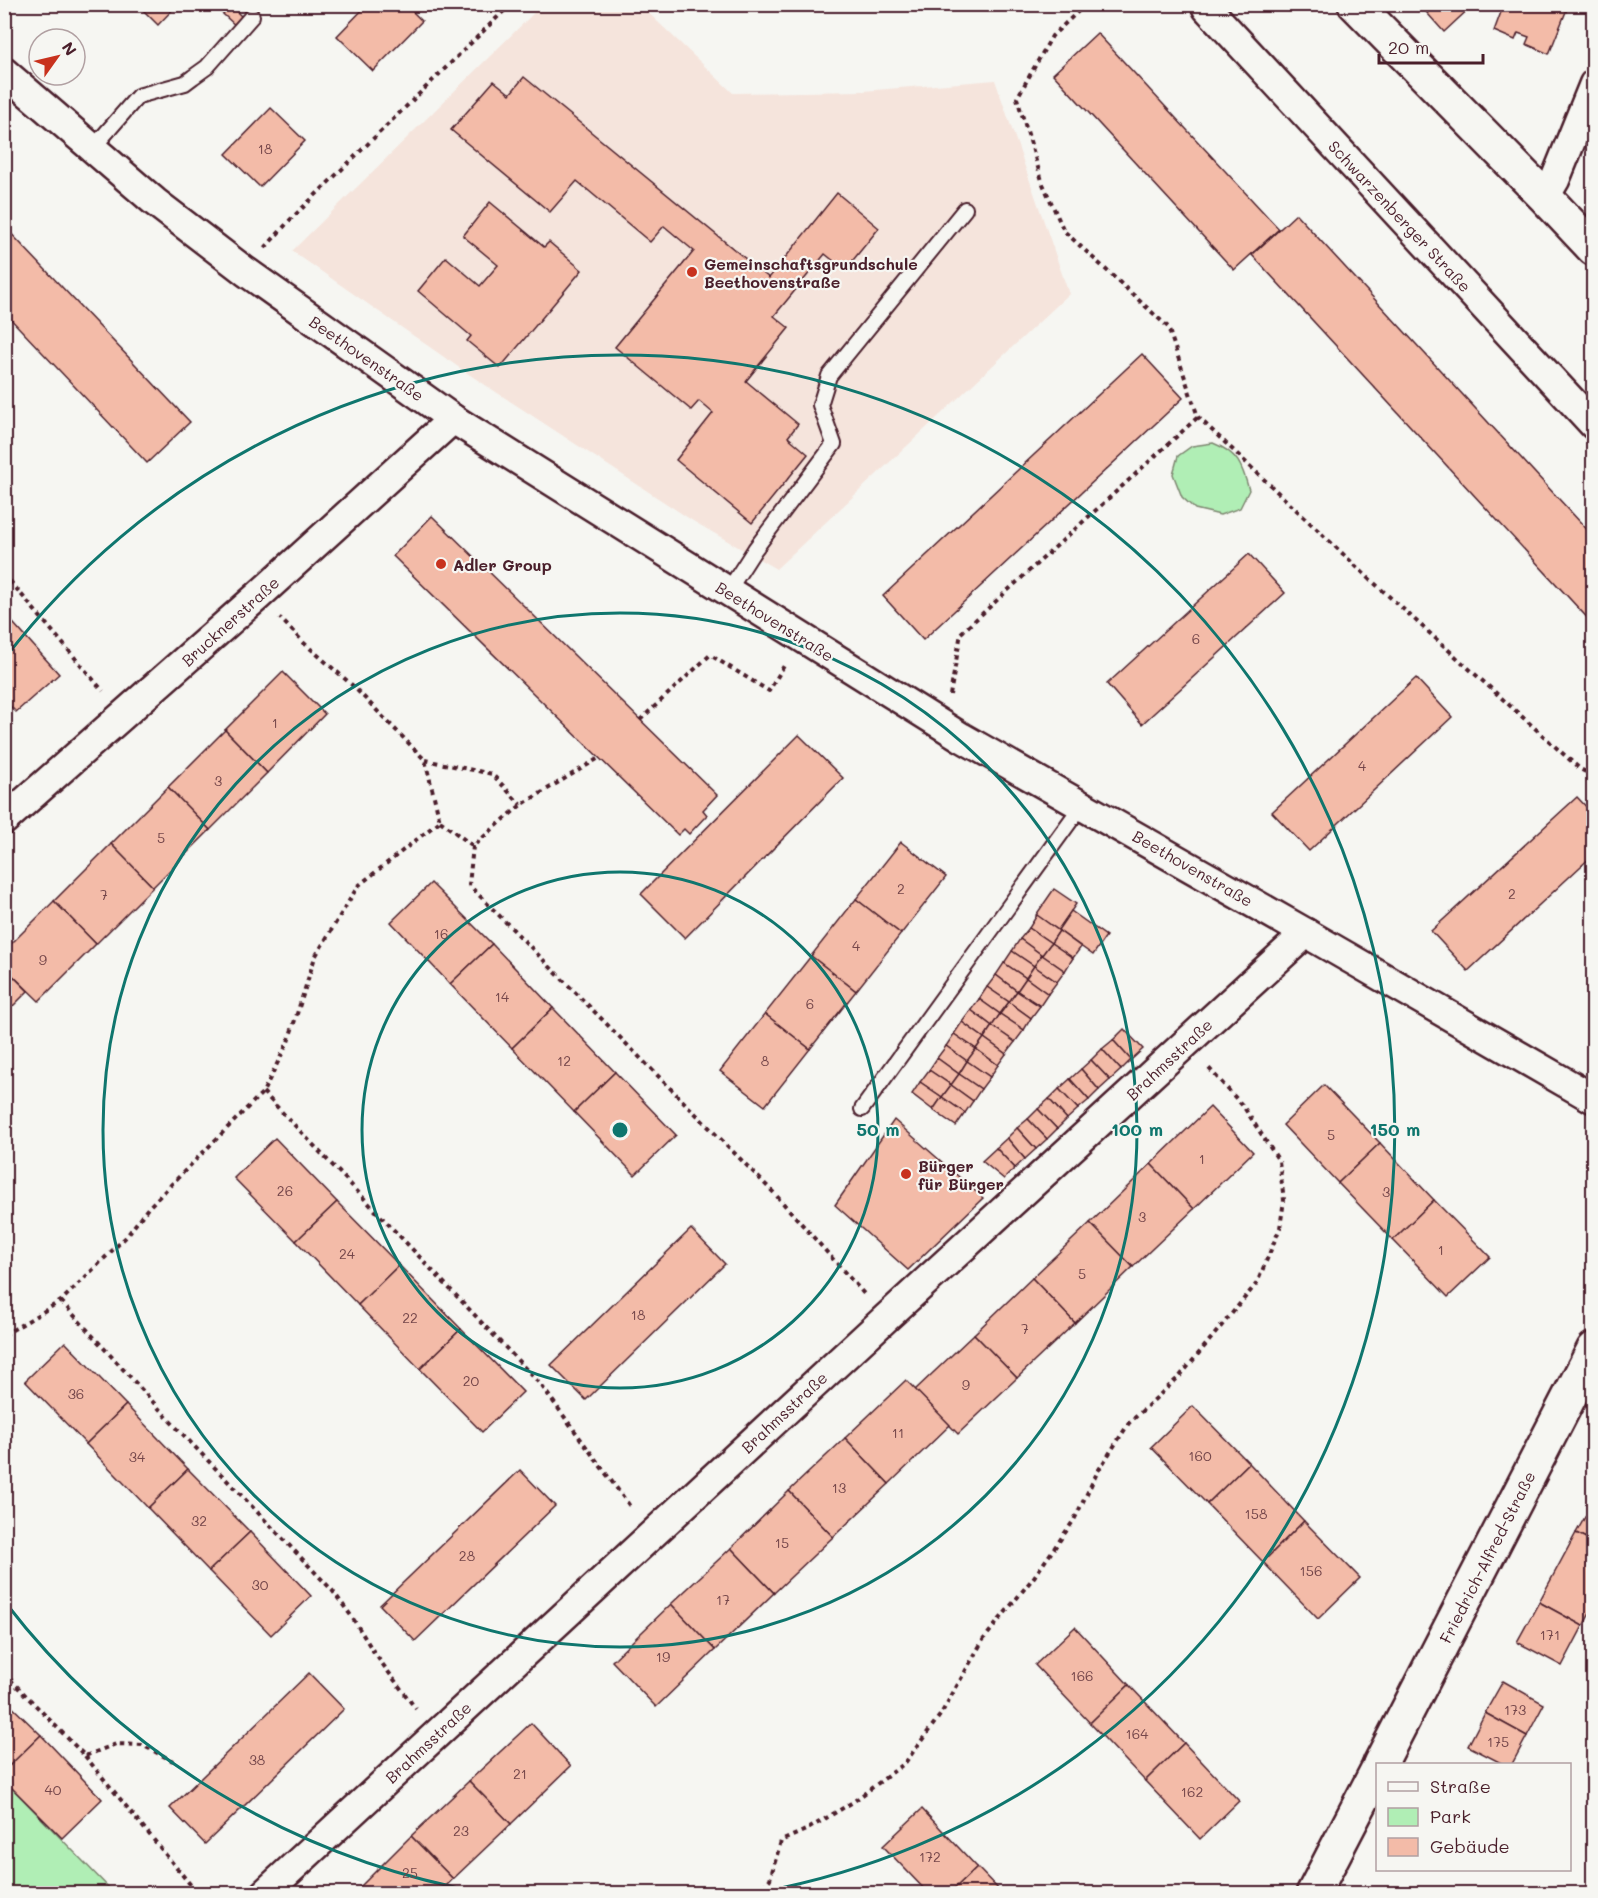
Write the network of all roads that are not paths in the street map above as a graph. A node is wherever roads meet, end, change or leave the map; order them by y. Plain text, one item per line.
1 (1355, 4) edge
2 (1207, 6) edge
3 (252, 16) dead end
4 (4, 72) edge
5 (1593, 84) edge
6 (93, 148) junction
7 (1545, 197) junction
8 (965, 209) dead end
9 (1593, 249) edge
10 (453, 419) junction
11 (1593, 425) edge
12 (728, 591) junction
13 (1082, 805) junction
14 (4, 820) edge
15 (1306, 933) junction
16 (1593, 1099) edge
17 (862, 1109) dead end
18 (1593, 1349) edge
19 (1381, 1763) edge
20 (1376, 1771) edge
21 (264, 1893) edge
22 (1313, 1893) edge

1 - 7 street
2 - 11 street, Schwarzenberger Straße
3 - 6 lane
4 - 6 street, Beethovenstraße
5 - 7 street
6 - 10 street, Beethovenstraße
7 - 9 street
8 - 12 lane
10 - 12 street, Beethovenstraße
10 - 14 street, Brucknerstraße
12 - 13 street, Beethovenstraße
13 - 15 street, Beethovenstraße
13 - 17 lane
15 - 16 street, Beethovenstraße
15 - 21 street, Brahmsstraße
18 - 19 street, Friedrich-Alfred-Straße
20 - 22 street

